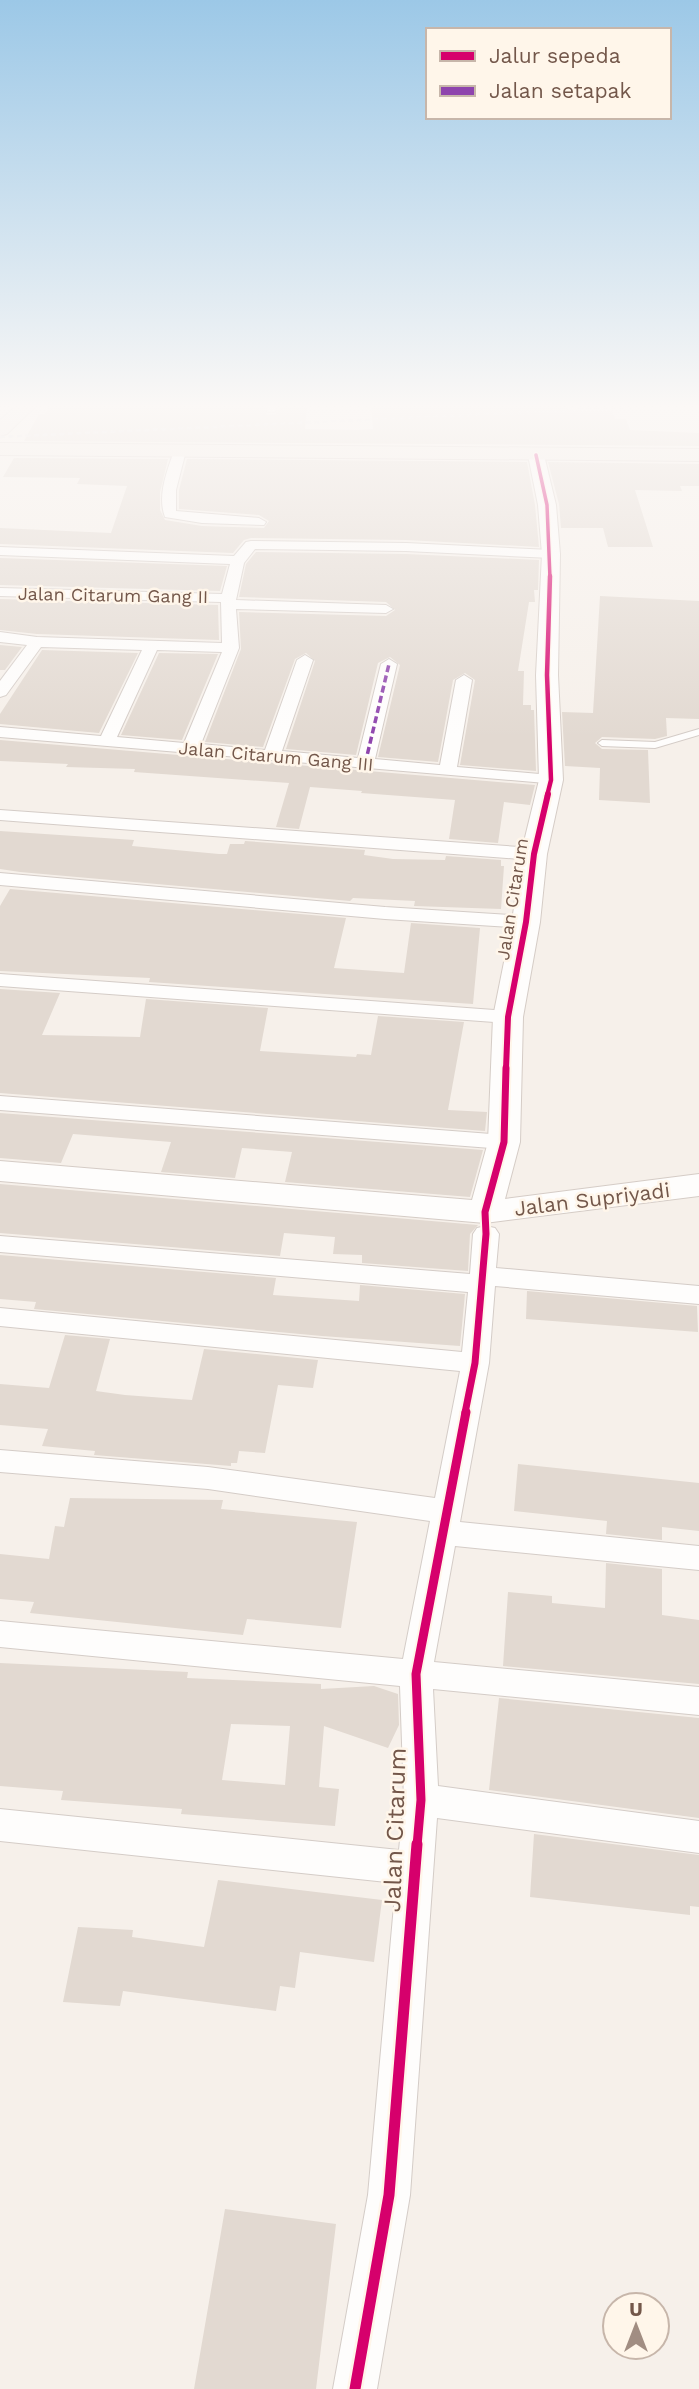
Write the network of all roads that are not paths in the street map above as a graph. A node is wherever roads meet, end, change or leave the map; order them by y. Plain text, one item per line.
1 (187, 515) edge
2 (548, 515) edge
3 (259, 522) dead end
4 (0, 551) edge
5 (551, 554) junction
6 (240, 560) junction
7 (0, 592) edge
8 (227, 601) junction
9 (386, 609) dead end
10 (0, 637) edge
11 (37, 642) junction
12 (152, 644) junction
13 (231, 648) junction
14 (306, 660) dead end
15 (389, 664) dead end
16 (464, 680) dead end
17 (3, 683) edge
18 (0, 732) edge
19 (699, 732) edge
20 (106, 742) junction
21 (602, 743) dead end
22 (191, 747) junction
23 (272, 755) junction
24 (365, 764) junction
25 (449, 771) junction
26 (551, 780) junction
27 (0, 815) edge
28 (534, 854) junction
29 (0, 879) edge
30 (526, 922) junction
31 (0, 980) edge
32 (508, 1017) junction
33 (0, 1103) edge
34 (504, 1142) junction
35 (0, 1171) edge
36 (699, 1185) edge
37 (486, 1223) junction
38 (0, 1244) edge
39 (483, 1280) junction
40 (699, 1295) edge
41 (0, 1317) edge
42 (475, 1363) junction
43 (0, 1461) edge
44 (444, 1522) junction
45 (699, 1558) edge
46 (0, 1633) edge
47 (416, 1674) junction
48 (699, 1701) edge
49 (421, 1801) junction
50 (0, 1825) edge
51 (699, 1837) edge
52 (414, 1868) junction
53 (355, 2389) edge

1 - 3 street
2 - 5 street, Jalan Citarum
4 - 6 street
5 - 6 street
5 - 26 street, Jalan Citarum
6 - 8 street
7 - 8 street, Jalan Citarum Gang II
8 - 9 street, Jalan Citarum Gang II
8 - 13 street
10 - 11 street
11 - 12 street
11 - 17 street
12 - 13 street
12 - 20 street
13 - 22 street
14 - 23 street
15 - 24 street
16 - 25 street
18 - 20 street, Jalan Citarum Gang III
19 - 21 lane
20 - 22 street, Jalan Citarum Gang III
22 - 23 street, Jalan Citarum Gang III
23 - 24 street, Jalan Citarum Gang III
24 - 25 street, Jalan Citarum Gang III
25 - 26 street, Jalan Citarum Gang III
26 - 28 street, Jalan Citarum
27 - 28 street
28 - 30 street, Jalan Citarum
29 - 30 street
30 - 32 street, Jalan Citarum
31 - 32 street
32 - 34 street, Jalan Citarum
33 - 34 street
34 - 37 street, Jalan Citarum
35 - 37 street, Jalan Supriyadi
36 - 37 street, Jalan Supriyadi
37 - 39 street, Jalan Citarum
38 - 39 street
39 - 40 street
39 - 42 street, Jalan Citarum
41 - 42 street
42 - 44 street, Jalan Citarum
43 - 44 street
44 - 45 street
44 - 47 street, Jalan Citarum
46 - 47 street
47 - 48 street
47 - 49 street, Jalan Citarum
49 - 51 street
49 - 52 street, Jalan Citarum
50 - 52 street
52 - 53 street, Jalan Citarum

